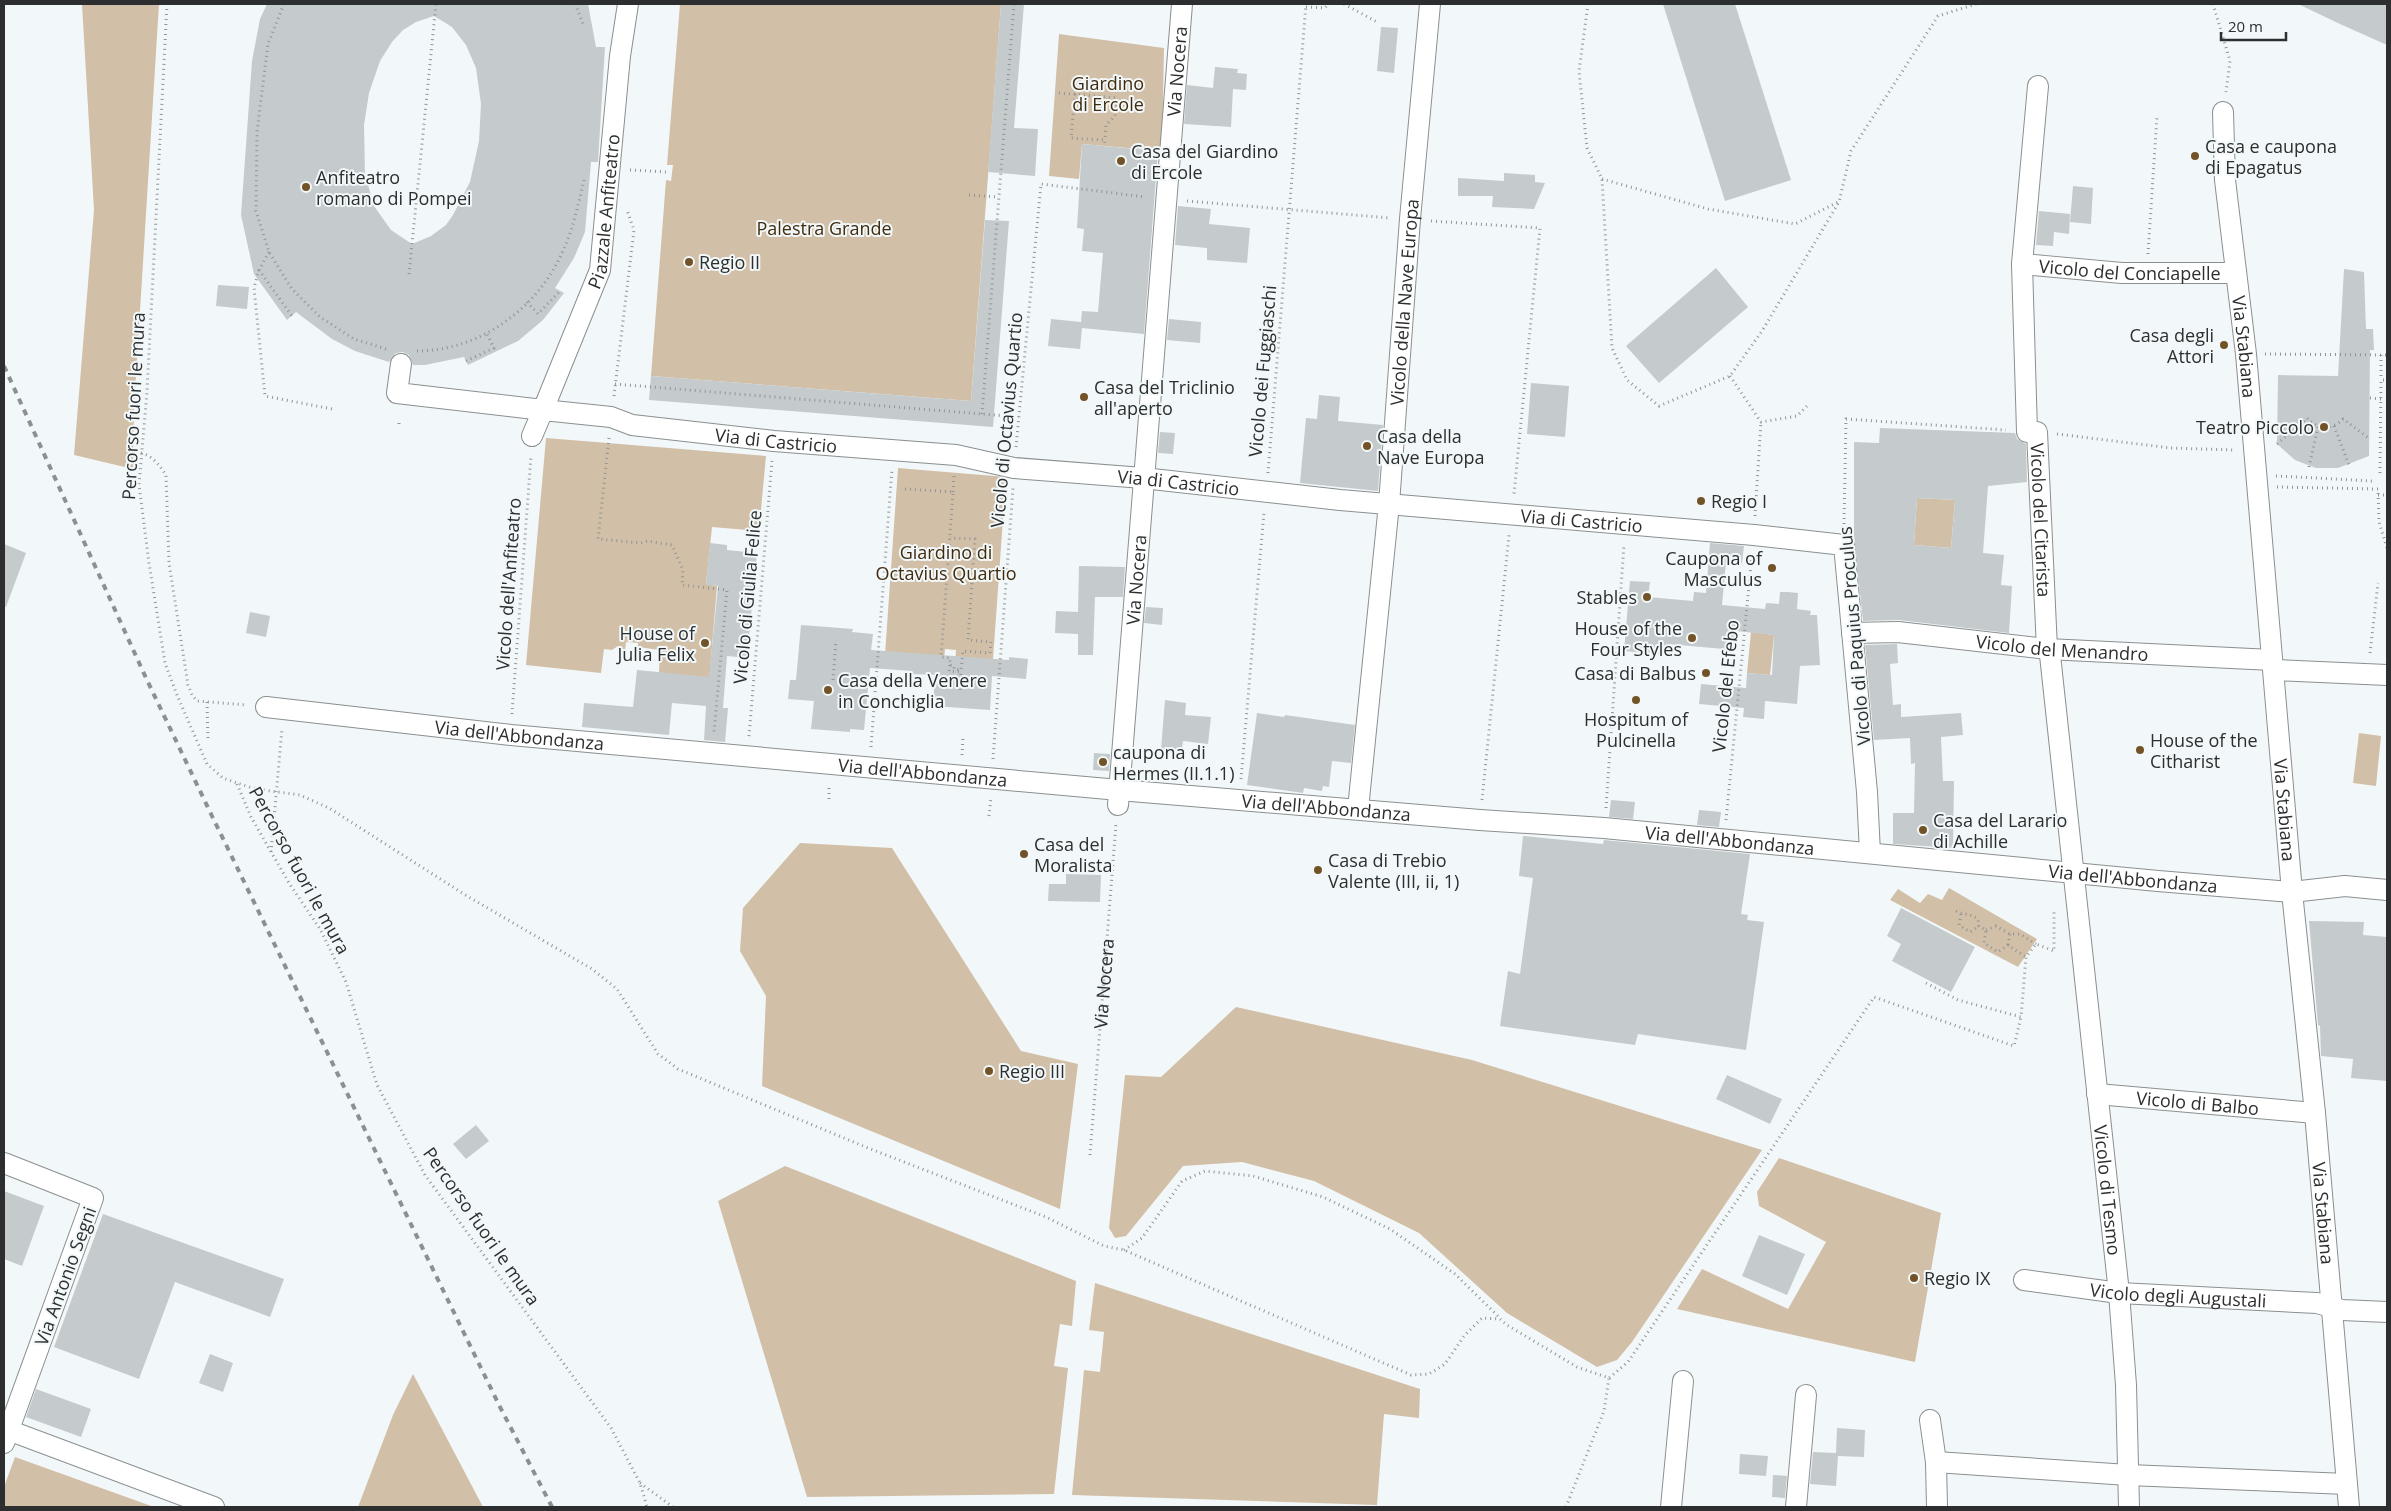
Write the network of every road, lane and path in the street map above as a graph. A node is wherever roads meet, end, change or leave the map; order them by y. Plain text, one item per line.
1 (168, 4) edge
2 (284, 4) edge
3 (436, 4) edge
4 (575, 4) edge
5 (628, 4) edge
6 (1014, 4) edge
7 (1182, 4) edge
8 (1328, 4) edge
9 (1344, 4) edge
10 (1430, 4) edge
11 (1588, 4) edge
12 (1976, 4) edge
13 (2213, 4) edge
14 (1306, 5) edge
15 (1377, 22) dead end
16 (584, 26) dead end
17 (2038, 86) dead end
18 (1059, 93) dead end
19 (1075, 94) junction
20 (2223, 112) joint
21 (2157, 116) dead end
22 (1105, 140) junction
23 (1104, 146) dead end
24 (612, 168) junction
25 (667, 172) dead end
26 (1602, 179) junction
27 (584, 180) dead end
28 (1042, 184) dead end
29 (969, 195) dead end
30 (999, 197) junction
31 (1839, 202) junction
32 (624, 203) dead end
33 (269, 252) junction
34 (2022, 264) junction
35 (259, 270) junction
36 (2142, 273) junction
37 (2236, 273) junction
38 (409, 274) dead end
39 (560, 291) dead end
40 (527, 302) junction
41 (292, 316) dead end
42 (487, 334) junction
43 (2246, 354) junction
44 (2381, 355) junction
45 (2387, 355) edge
46 (400, 356) junction
47 (466, 361) dead end
48 (1730, 376) junction
49 (2381, 380) junction
50 (2387, 380) edge
51 (615, 384) junction
52 (2370, 398) dead end
53 (2381, 399) junction
54 (1807, 406) dead end
55 (332, 409) dead end
56 (542, 410) junction
57 (982, 414) junction
58 (611, 417) junction
59 (1019, 417) junction
60 (1761, 422) junction
61 (2334, 426) junction
62 (2318, 427) junction
63 (2032, 432) junction
64 (532, 436) joint
65 (2370, 439) dead end
66 (608, 443) dead end
67 (2278, 444) dead end
68 (2252, 448) junction
69 (141, 453) junction
70 (772, 455) dead end
71 (2349, 465) dead end
72 (2310, 467) dead end
73 (892, 468) dead end
74 (1014, 468) junction
75 (2380, 473) dead end
76 (2256, 476) junction
77 (1144, 478) junction
78 (2373, 482) dead end
79 (2274, 487) dead end
80 (904, 489) dead end
81 (1266, 492) junction
82 (2378, 495) junction
83 (2387, 495) edge
84 (1389, 504) junction
85 (1626, 524) junction
86 (1754, 535) junction
87 (950, 538) junction
88 (1844, 545) junction
89 (2387, 548) edge
90 (2378, 583) dead end
91 (1852, 633) junction
92 (836, 640) dead end
93 (2046, 650) junction
94 (950, 665) junction
95 (2273, 665) junction
96 (2377, 674) edge
97 (832, 680) dead end
98 (960, 692) dead end
99 (207, 702) junction
100 (266, 707) joint
101 (282, 731) dead end
102 (511, 735) junction
103 (208, 739) dead end
104 (713, 741) dead end
105 (748, 741) dead end
106 (870, 754) dead end
107 (992, 779) junction
108 (237, 784) junction
109 (275, 790) junction
110 (1119, 798) junction
111 (1239, 800) junction
112 (1358, 810) junction
113 (1604, 828) junction
114 (1724, 840) junction
115 (271, 852) junction
116 (1870, 853) junction
117 (2074, 873) junction
118 (2387, 890) edge
119 (2292, 892) junction
120 (2054, 907) dead end
121 (1956, 911) dead end
122 (1961, 914) junction
123 (1979, 926) junction
124 (1986, 930) junction
125 (2010, 934) junction
126 (2036, 944) junction
127 (2008, 945) junction
128 (2026, 957) junction
129 (1926, 983) dead end
130 (2021, 1017) junction
131 (2097, 1094) junction
132 (2307, 1113) junction
133 (1090, 1155) dead end
134 (4, 1163) edge
135 (1124, 1250) junction
136 (2024, 1280) dead end
137 (2119, 1294) junction
138 (2331, 1308) junction
139 (2387, 1312) edge
140 (1500, 1319) junction
141 (1610, 1378) junction
142 (1683, 1381) dead end
143 (1806, 1395) dead end
144 (1930, 1420) dead end
145 (6, 1437) edge
146 (1936, 1462) junction
147 (2128, 1476) junction
148 (640, 1483) junction
149 (2347, 1484) junction
150 (214, 1507) edge
151 (647, 1507) edge
152 (673, 1507) edge
153 (1566, 1507) edge
154 (1672, 1507) edge
155 (1796, 1507) edge
156 (1937, 1507) edge
157 (2129, 1507) edge
158 (2349, 1507) edge

1 - 69 path, Percorso fuori le mura
2 - 33 path
3 - 38 path
4 - 16 path
5 - 24 street, Piazzale Anfiteatro
6 - 30 path
7 - 77 street, Via Nocera
8 - 14 path
9 - 15 path
10 - 84 street, Vicolo della Nave Europa
11 - 26 path
12 - 31 path
13 - 20 path
14 - 81 path, Vicolo dei Fuggiaschi
17 - 34 street, Vicolo del Citarista
18 - 19 path
19 - 22 path
19 - 22 path
20 - 37 street, Via Stabiana
21 - 36 path
22 - 23 path
24 - 25 path
24 - 56 street, Piazzale Anfiteatro
26 - 31 path
26 - 48 path
27 - 40 path
28 - 59 path, Vicolo di Octavius Quartio
29 - 30 path
30 - 57 path
31 - 48 path
32 - 51 path
33 - 35 path
33 - 46 path
34 - 36 street, Vicolo del Conciapelle
34 - 63 street, Vicolo del Citarista
35 - 41 path
35 - 55 path
36 - 37 street, Vicolo del Conciapelle
37 - 43 street, Via Stabiana
39 - 40 path
40 - 42 path
42 - 46 path
42 - 47 path
43 - 44 path
43 - 68 street, Via Stabiana
44 - 45 path
44 - 49 path
46 - 56 street, Via di Castricio
48 - 60 path
49 - 50 path
49 - 53 path
51 - 57 path
51 - 58 path
52 - 53 path
53 - 75 path
54 - 60 path
56 - 58 street, Via di Castricio
56 - 64 street
57 - 59 path
58 - 74 street, Via di Castricio
59 - 74 path, Vicolo di Octavius Quartio
60 - 86 path, Vicolo del Efebo
61 - 62 path
61 - 65 path
61 - 71 path
62 - 67 path
62 - 72 path
63 - 68 path
63 - 88 path, Vicolo di Paquius Proculus
63 - 93 street, Vicolo del Citarista
64 - 102 path, Vicolo dell'Anfiteatro
66 - 104 path
68 - 76 street, Via Stabiana
69 - 99 path
69 - 108 path, Percorso fuori le mura
70 - 105 path, Vicolo di Giulia Felice
73 - 106 path
74 - 77 street, Via di Castricio
74 - 107 path, Vicolo di Octavius Quartio
76 - 78 path
76 - 95 street, Via Stabiana
77 - 81 street, Via di Castricio
77 - 110 street, Via Nocera
79 - 82 path
80 - 87 path
81 - 84 street, Via di Castricio
81 - 111 path, Vicolo dei Fuggiaschi
82 - 83 path
82 - 89 path
84 - 85 street, Via di Castricio
84 - 112 street, Vicolo della Nave Europa
85 - 86 street, Via di Castricio
85 - 113 path
86 - 88 street, Via di Castricio
86 - 114 path, Vicolo del Efebo
87 - 94 path
87 - 94 path
88 - 91 street, Vicolo di Paquius Proculus
90 - 96 path
91 - 93 street, Vicolo del Menandro
91 - 116 street, Vicolo di Paquius Proculus
92 - 97 path
93 - 95 street, Vicolo del Menandro
93 - 117 street, Vicolo del Citarista
94 - 98 path
95 - 96 street, Vicolo del Menandro
95 - 119 street, Via Stabiana
99 - 100 path
99 - 103 path
100 - 102 street, Via dell'Abbondanza
101 - 109 path, Percorso fuori le mura
102 - 107 street, Via dell'Abbondanza
107 - 110 street, Via dell'Abbondanza
108 - 109 path, Percorso fuori le mura
108 - 115 path, Percorso fuori le mura
109 - 115 path
109 - 135 path, Percorso fuori le mura
110 - 111 street, Via dell'Abbondanza
110 - 133 path, Via Nocera
111 - 112 street, Via dell'Abbondanza
112 - 113 street, Via dell'Abbondanza
113 - 114 street, Via dell'Abbondanza
114 - 116 street, Via dell'Abbondanza
115 - 148 path, Percorso fuori le mura
116 - 117 street, Via dell'Abbondanza
117 - 119 street, Via dell'Abbondanza
117 - 131 street, Vicolo di Tesmo
118 - 119 street, Via dell'Abbondanza
119 - 132 street, Via Stabiana
120 - 126 path
121 - 122 path
122 - 123 path
122 - 123 path
123 - 124 path
124 - 125 path
124 - 127 path
125 - 126 path
125 - 127 path
126 - 128 path
127 - 128 path
128 - 130 path
129 - 130 path
130 - 141 path
131 - 132 street, Vicolo di Balbo
131 - 137 street, Vicolo di Tesmo
132 - 138 street, Via Stabiana
134 - 145 street, Via Antonio Segni
135 - 140 path, Percorso fuori le mura
135 - 140 path
136 - 137 street, Vicolo degli Augustali
137 - 138 street, Vicolo degli Augustali
137 - 147 street, Vicolo di Tesmo
138 - 139 street, Vicolo degli Augustali
138 - 149 street, Via Stabiana
140 - 141 path
141 - 153 path
142 - 154 street
143 - 155 street
144 - 146 street
145 - 150 street
146 - 147 street
146 - 156 street
147 - 149 street
147 - 157 street, Vicolo di Tesmo
148 - 151 path, Percorso fuori le mura
148 - 152 path, Percorso fuori le mura
149 - 158 street, Via Stabiana

